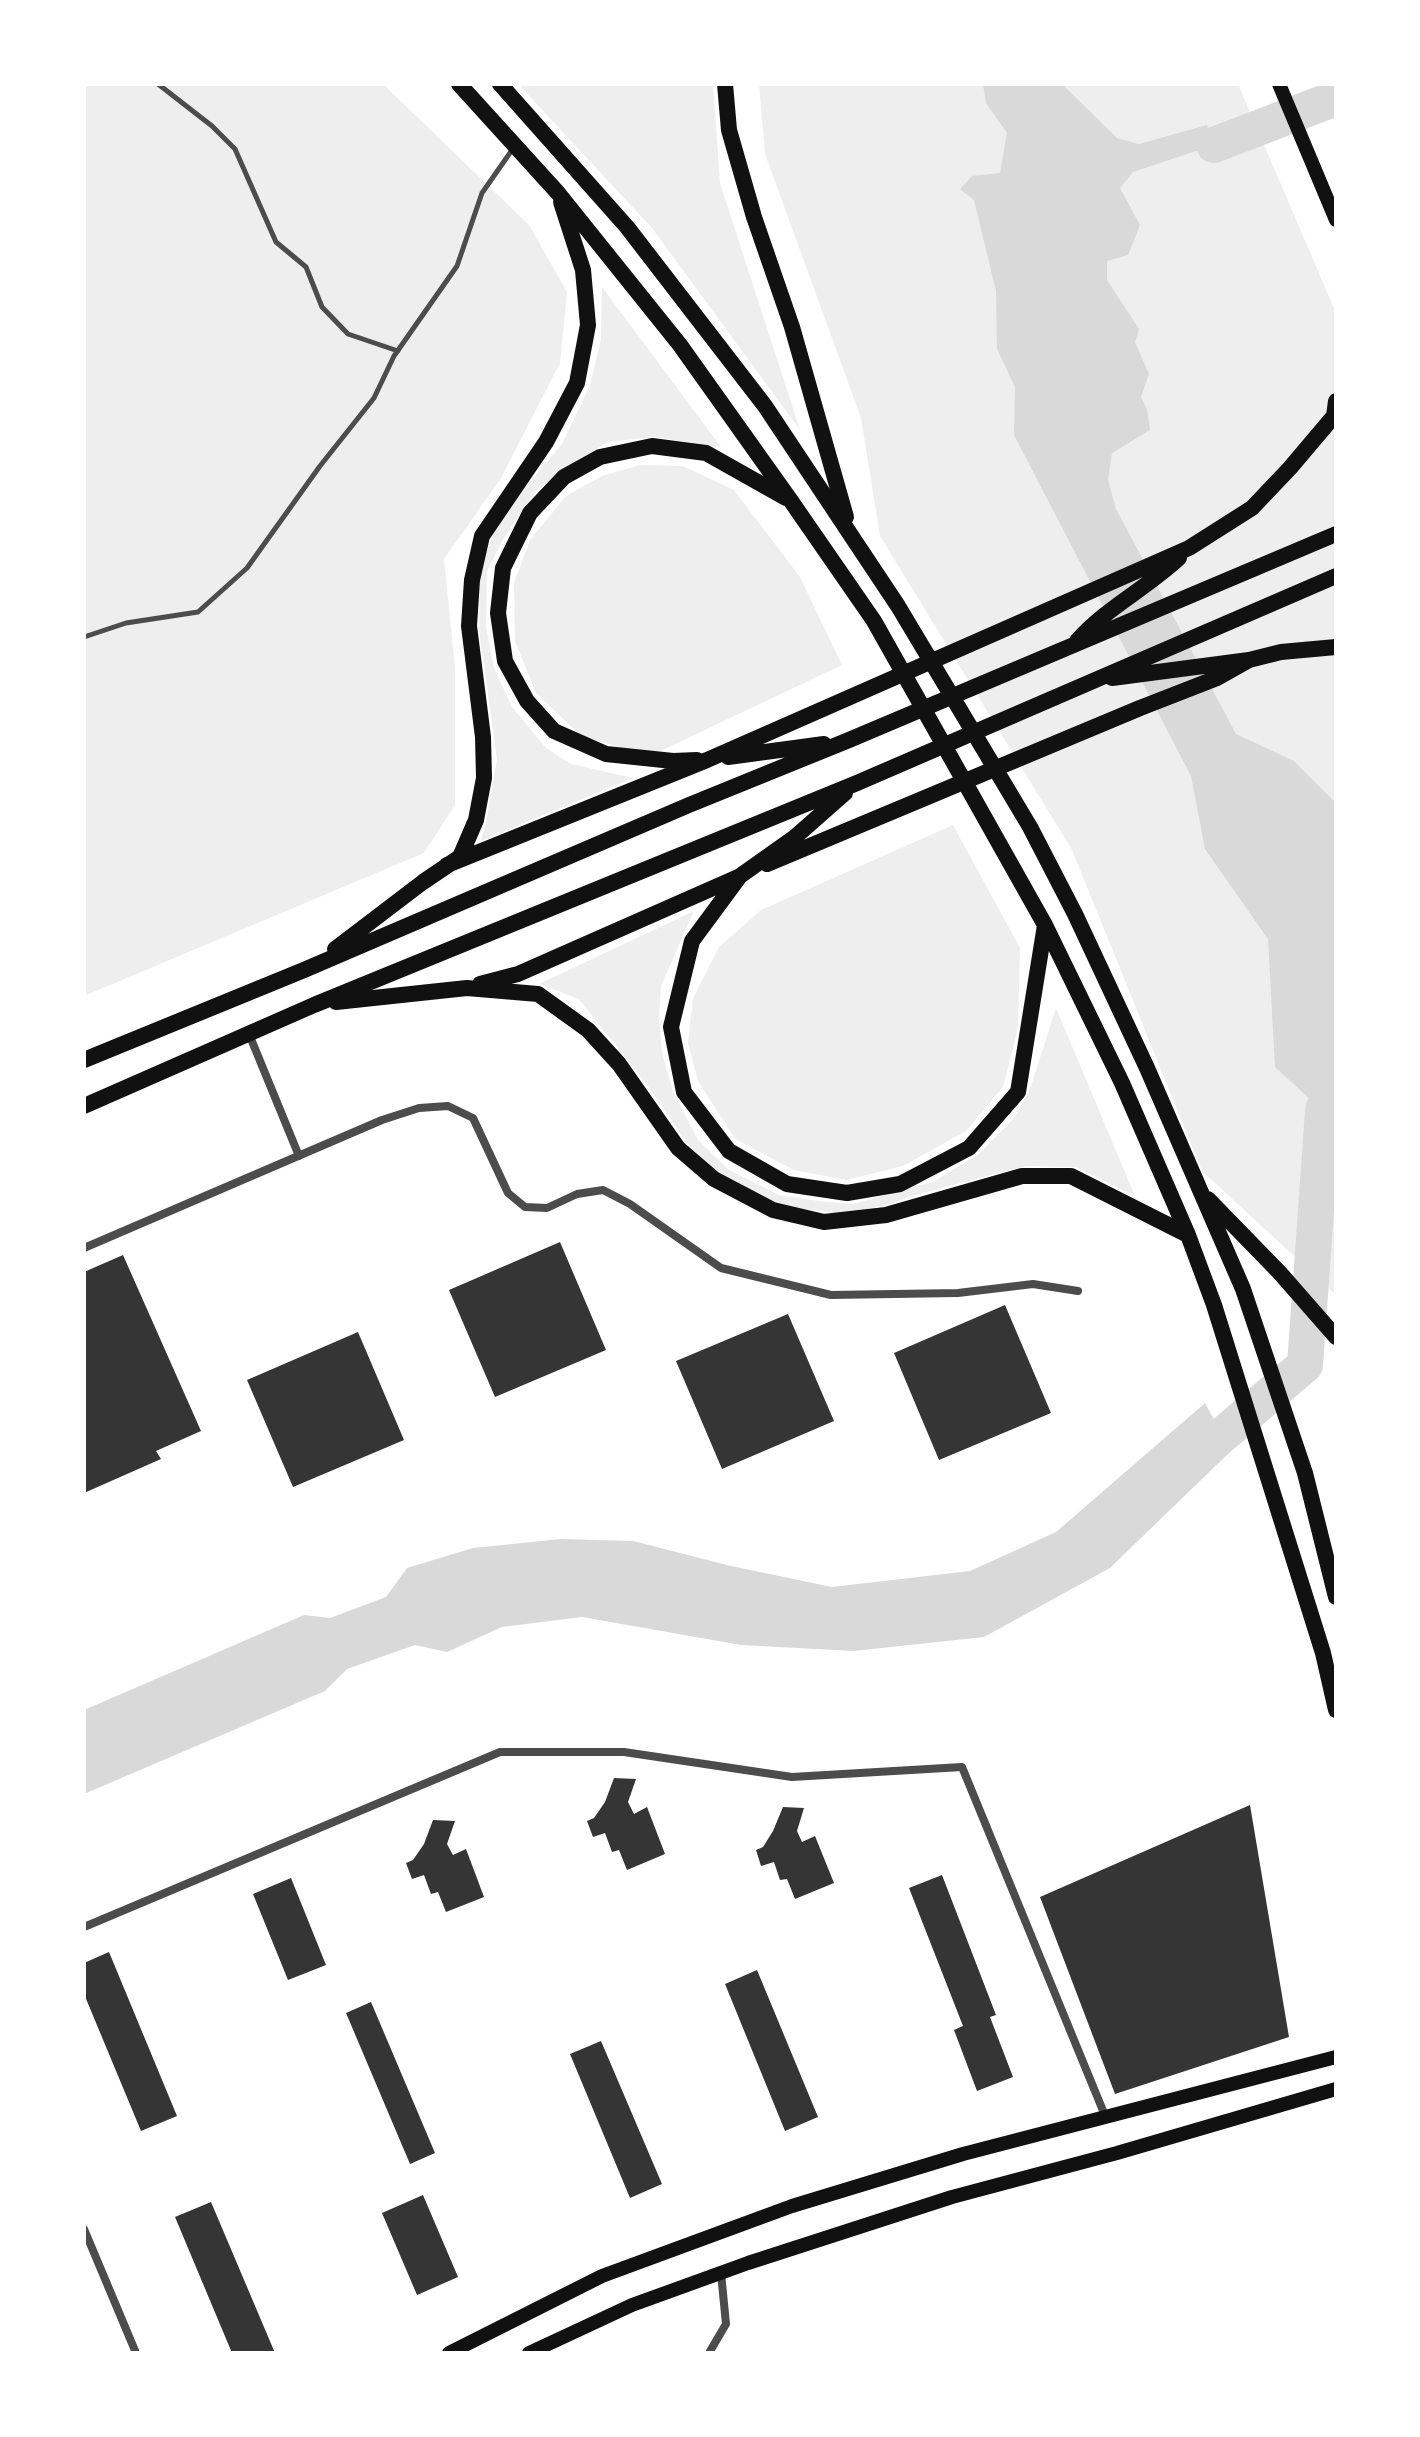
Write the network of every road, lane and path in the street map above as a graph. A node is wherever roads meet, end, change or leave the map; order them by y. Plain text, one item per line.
1 (158, 84) edge
2 (459, 84) edge
3 (500, 84) edge
4 (725, 84) edge
5 (1280, 88) edge
6 (515, 146) junction
7 (558, 193) junction
8 (1336, 220) edge
9 (398, 351) junction
10 (1336, 401) edge
11 (791, 501) junction
12 (850, 531) junction
13 (1336, 534) edge
14 (1158, 570) junction
15 (1336, 576) edge
16 (1092, 631) junction
17 (84, 637) edge
18 (1336, 647) edge
19 (1125, 671) junction
20 (1213, 672) junction
21 (849, 740) junction
22 (707, 760) junction
23 (857, 783) junction
24 (447, 865) junction
25 (740, 876) junction
26 (1045, 925) junction
27 (304, 970) junction
28 (467, 988) junction
29 (314, 1005) junction
30 (249, 1034) junction
31 (84, 1060) edge
32 (84, 1106) edge
33 (299, 1156) junction
34 (1198, 1189) junction
35 (1188, 1235) junction
36 (84, 1248) edge
37 (1078, 1291) dead end
38 (1336, 1337) edge
39 (1336, 1597) edge
40 (1336, 1710) edge
41 (84, 1927) edge
42 (1336, 2057) edge
43 (1336, 2089) edge
44 (1106, 2118) junction
45 (84, 2229) edge
46 (721, 2273) junction
47 (136, 2353) edge
48 (449, 2353) edge
49 (529, 2353) edge
50 (709, 2353) edge

1 - 9 lane
2 - 6 main road
3 - 12 main road
4 - 12 main road
5 - 8 main road
6 - 7 main road
6 - 9 lane
7 - 11 main road
7 - 24 main road
9 - 17 lane
10 - 14 main road
11 - 22 main road
11 - 26 main road
12 - 34 main road
13 - 16 main road
14 - 16 main road
14 - 22 main road
15 - 19 main road
16 - 21 main road
18 - 20 main road
19 - 20 main road
19 - 23 main road
20 - 25 main road
21 - 22 main road
21 - 27 main road
22 - 24 main road
23 - 25 main road
23 - 29 main road
24 - 27 main road
25 - 26 main road
25 - 28 main road
26 - 35 main road
27 - 31 main road
28 - 29 main road
28 - 35 main road
29 - 30 main road
30 - 32 main road
30 - 33 street
33 - 36 street
33 - 37 street
34 - 38 main road
34 - 39 main road
35 - 40 main road
41 - 44 street
42 - 44 main road
43 - 46 main road
44 - 48 main road
45 - 47 street
46 - 49 main road
46 - 50 street

